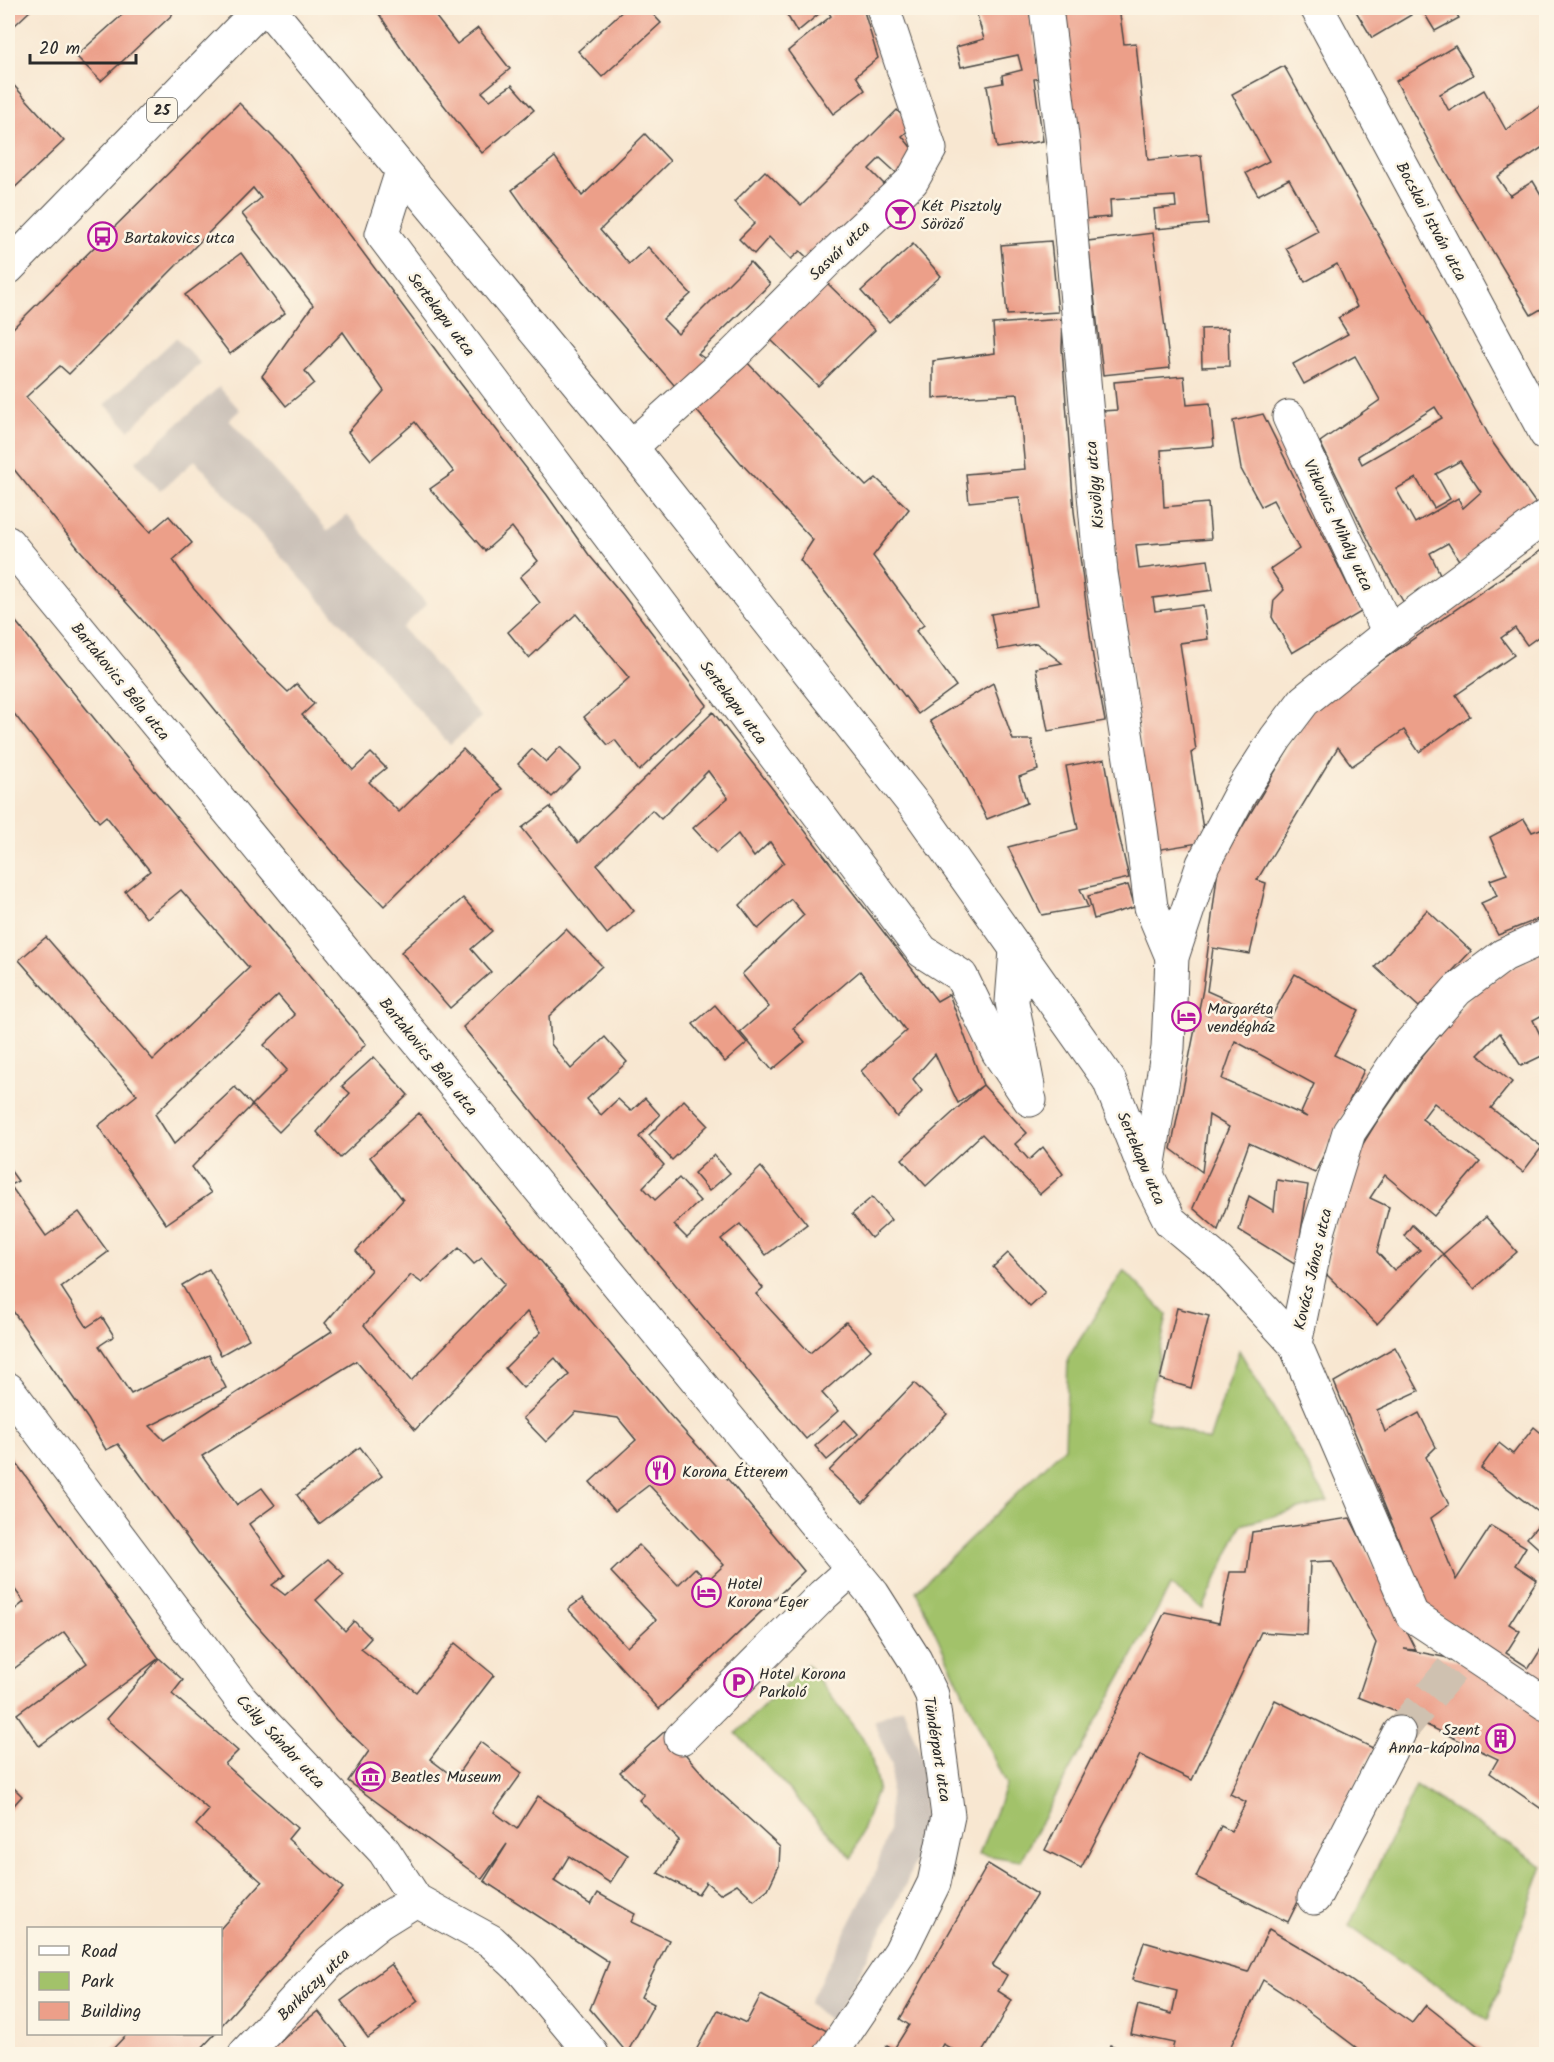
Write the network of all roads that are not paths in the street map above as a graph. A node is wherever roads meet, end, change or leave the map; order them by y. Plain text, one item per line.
1 (261, 8) edge
2 (268, 8) edge
3 (883, 8) edge
4 (1046, 8) edge
5 (1317, 8) edge
6 (402, 171) junction
7 (8, 268) edge
8 (1289, 417) dead end
9 (1546, 434) edge
10 (631, 447) junction
11 (1546, 516) edge
12 (8, 543) edge
13 (1389, 633) junction
14 (1546, 936) edge
15 (1016, 950) junction
16 (1172, 957) junction
17 (1147, 1175) junction
18 (1295, 1344) junction
19 (8, 1389) edge
20 (851, 1570) junction
21 (1546, 1704) edge
22 (1400, 1733) tunnel mouth
23 (681, 1738) dead end
24 (1314, 1898) dead end
25 (416, 1900) junction
26 (245, 2055) edge
27 (592, 2055) edge
28 (831, 2055) edge

1 - 7 street, 25
2 - 6 street, Sertekapu utca
3 - 10 street, Sasvár utca
4 - 16 street, Kisvölgy utca
5 - 9 street, Bocskai István utca
6 - 10 street, Sertekapu utca
6 - 15 street, Sertekapu utca
8 - 13 street, Vitkovics Mihály utca
10 - 15 street, Sertekapu utca
11 - 13 street
12 - 20 street, Bartakovics Béla utca
13 - 16 street
14 - 18 street, Kovács János utca
15 - 17 street, Sertekapu utca
16 - 17 street
17 - 18 street, Sertekapu utca
18 - 21 street, Kovács János utca
19 - 25 street, Csiky Sándor utca
20 - 23 street
20 - 28 street, Tündérpart utca
22 - 24 street
25 - 26 street, Barkóczy utca
25 - 27 street, Csiky Sándor utca

